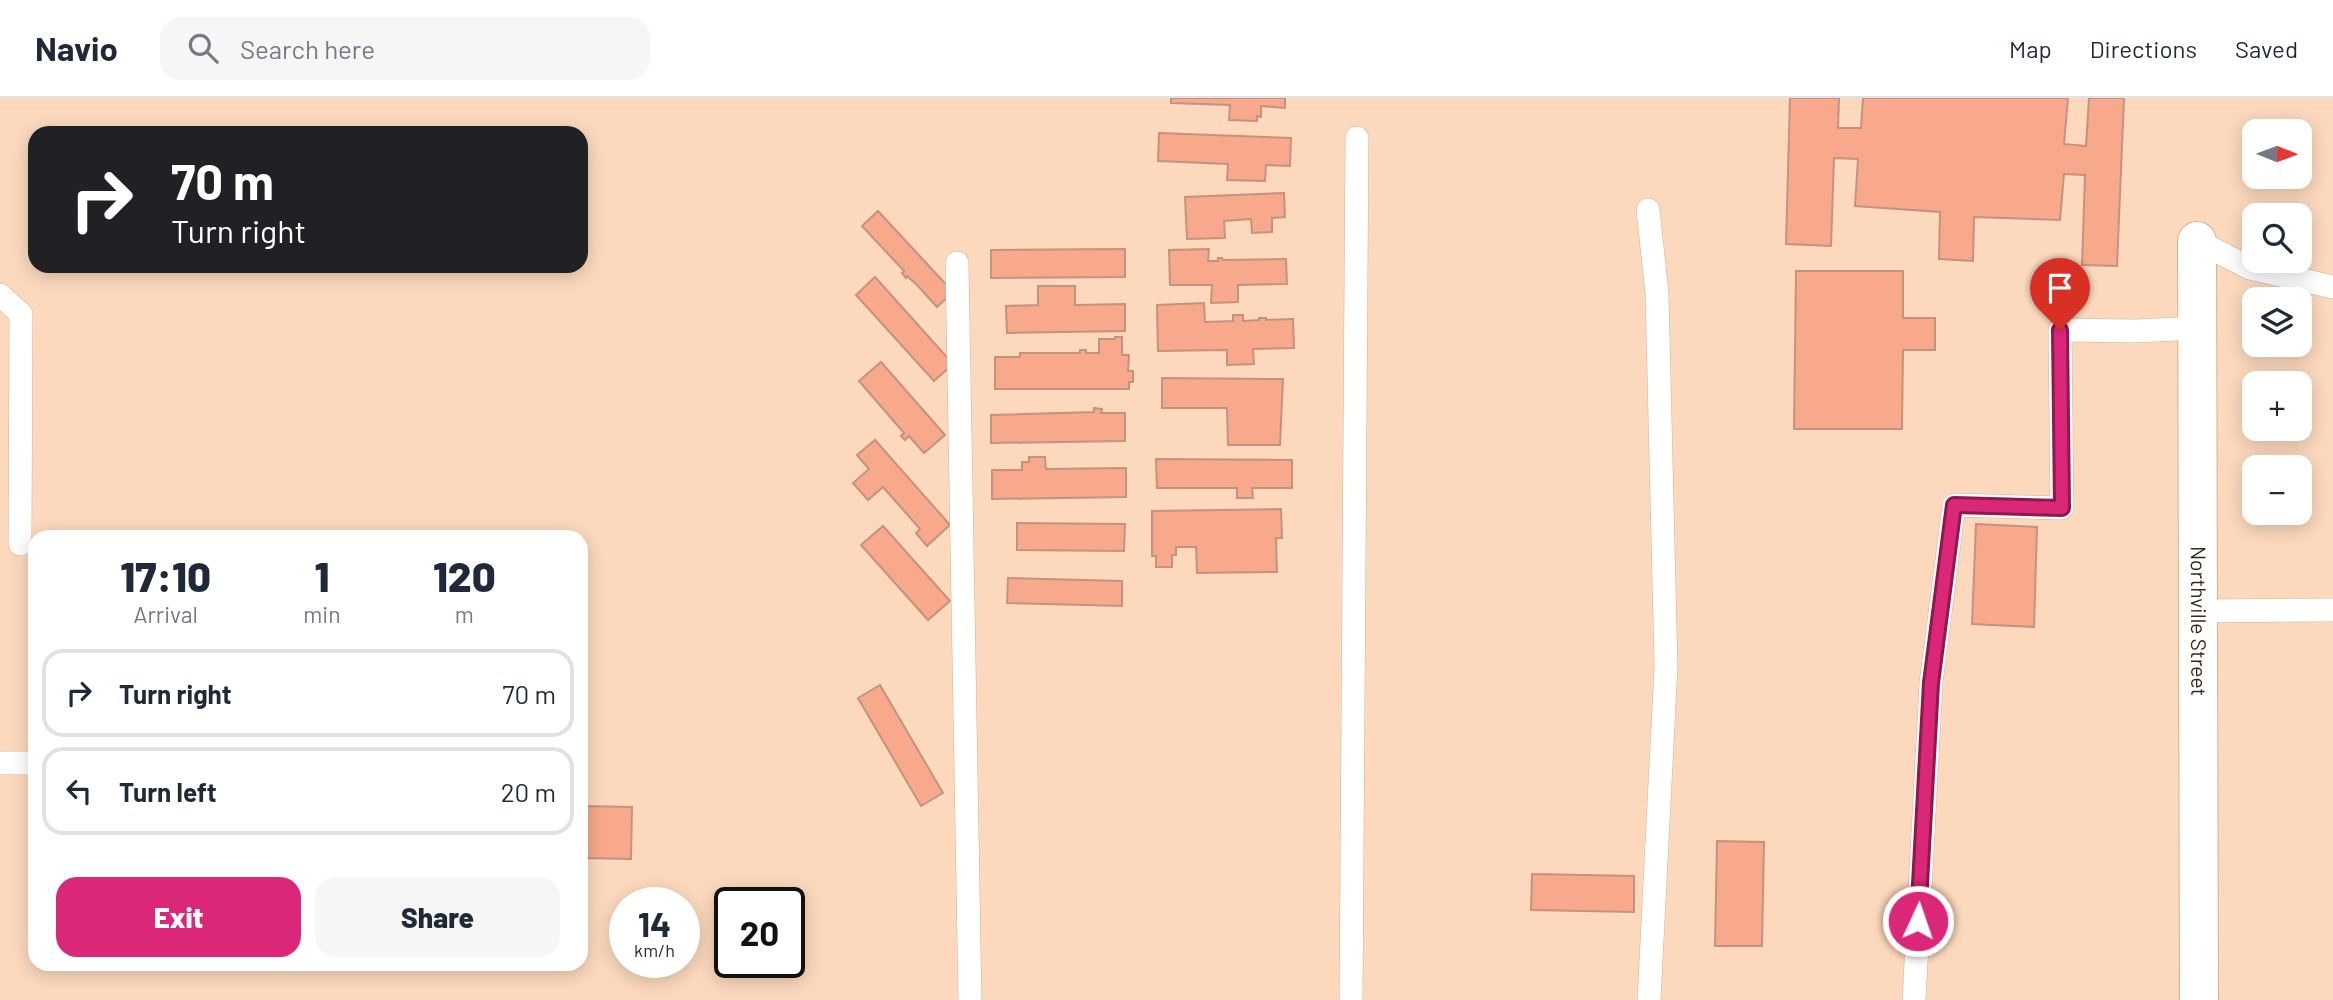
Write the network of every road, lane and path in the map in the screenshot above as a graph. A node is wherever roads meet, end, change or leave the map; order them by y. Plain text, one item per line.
1 (1356, 138) dead end
2 (1648, 210) dead end
3 (2197, 241) joint
4 (957, 263) dead end
5 (2333, 287) edge
6 (0, 295) edge
7 (2197, 328) junction
8 (20, 544) dead end
9 (2333, 610) edge
10 (2198, 611) junction
11 (0, 763) edge
12 (28, 763) edge
13 (970, 1000) edge
14 (1350, 1000) edge
15 (1649, 1000) edge
16 (1914, 1000) edge
17 (2199, 1000) edge

1 - 14 lane
2 - 15 lane
3 - 5 lane
3 - 7 street, Northville Street
4 - 13 lane
6 - 8 lane
7 - 10 street, Northville Street
7 - 16 lane
9 - 10 lane
10 - 17 street, Northville Street
11 - 12 lane

